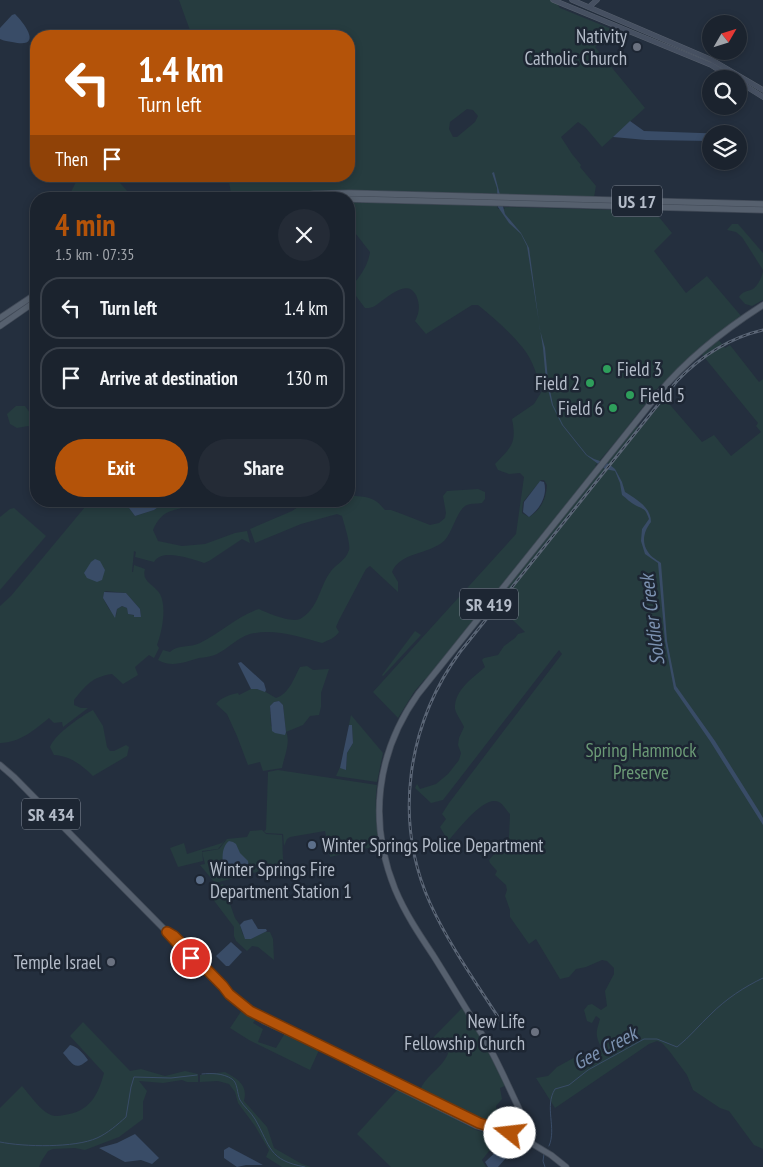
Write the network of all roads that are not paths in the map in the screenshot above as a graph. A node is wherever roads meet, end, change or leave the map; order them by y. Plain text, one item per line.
1 (553, 0) edge
2 (572, 0) edge
3 (597, 1) edge
4 (589, 7) junction
5 (600, 12) junction
6 (586, 13) junction
7 (670, 42) junction
8 (668, 47) junction
9 (719, 70) edge
10 (747, 87) edge
11 (763, 90) edge
12 (763, 97) edge
13 (355, 193) edge
14 (482, 197) junction
15 (355, 199) edge
16 (494, 201) junction
17 (474, 202) junction
18 (763, 204) edge
19 (715, 205) junction
20 (763, 210) edge
21 (30, 298) edge
22 (30, 304) edge
23 (763, 304) edge
24 (3, 320) edge
25 (0, 326) edge
26 (0, 760) edge
27 (0, 765) edge
28 (14, 777) junction
29 (459, 1116) junction
30 (526, 1124) junction
31 (516, 1135) junction
32 (526, 1140) junction
33 (566, 1167) edge
34 (571, 1167) edge

1 - 6 main road
2 - 4 main road
3 - 4 main road
3 - 5 main road
4 - 5 main road
4 - 6 main road
5 - 7 main road
6 - 8 main road
7 - 8 main road
7 - 11 main road
8 - 9 main road
10 - 12 main road
13 - 14 main road
14 - 16 main road
14 - 17 main road
15 - 17 main road, US 17
16 - 17 main road, US 17
16 - 19 main road, US 17
18 - 19 main road, US 17
19 - 20 main road, US 17
21 - 24 main road
22 - 24 main road
23 - 30 main road, SR 419
24 - 25 main road
26 - 28 main road, SR 434
27 - 28 main road, SR 434
28 - 29 main road, SR 434
29 - 31 main road, SR 434
29 - 32 main road, SR 434
30 - 31 main road
30 - 32 main road, SR 419
31 - 32 main road, SR 434
32 - 33 main road
32 - 34 main road

